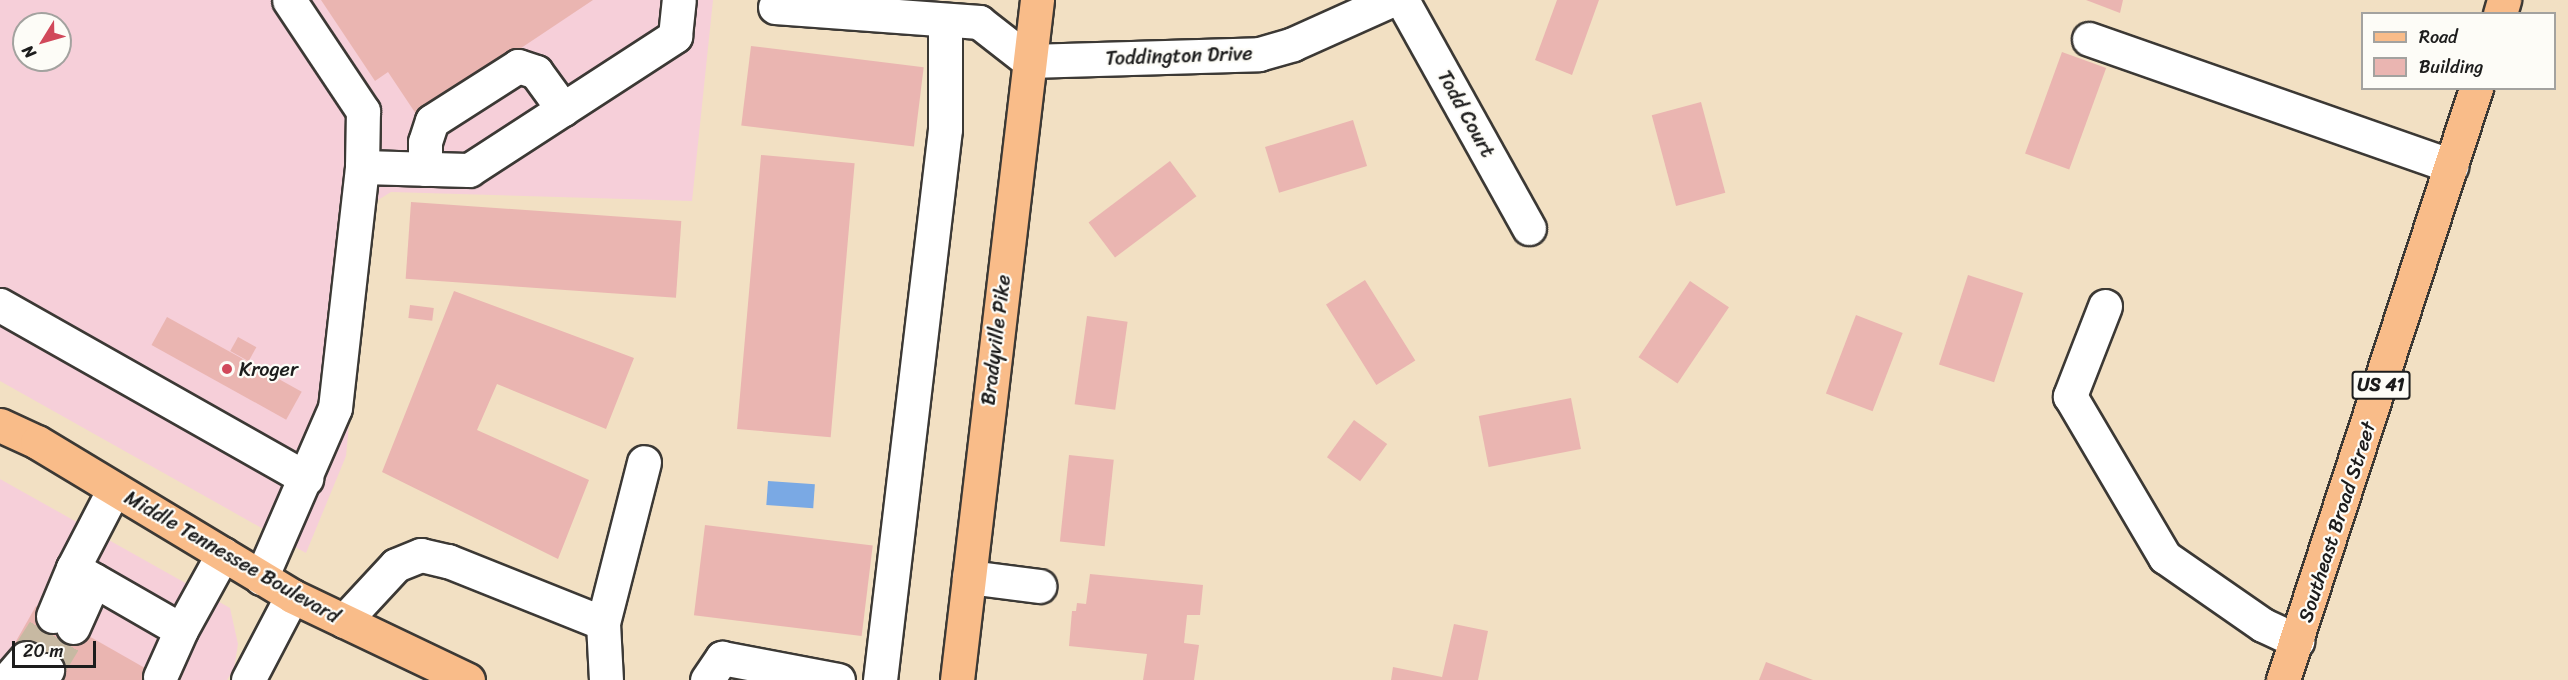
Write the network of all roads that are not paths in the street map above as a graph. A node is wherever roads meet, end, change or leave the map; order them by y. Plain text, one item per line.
1 (289, 0) edge
2 (679, 0) edge
3 (1037, 0) edge
4 (1391, 0) edge
5 (1402, 0) edge
6 (775, 7) dead end
7 (945, 20) junction
8 (2089, 39) dead end
9 (1029, 61) junction
10 (2475, 90) edge
11 (563, 109) junction
12 (2451, 165) junction
13 (362, 167) junction
14 (425, 169) junction
15 (1529, 228) dead end
16 (0, 305) edge
17 (2105, 306) dead end
18 (0, 425) edge
19 (645, 462) dead end
20 (306, 478) junction
21 (114, 489) junction
22 (223, 554) junction
23 (83, 574) junction
24 (969, 577) junction
25 (261, 578) junction
26 (1039, 586) dead end
27 (292, 596) junction
28 (344, 621) junction
29 (63, 622) tunnel mouth
30 (603, 623) junction
31 (181, 630) junction
32 (2298, 641) junction
33 (171, 678) edge
34 (248, 680) edge
35 (468, 680) edge
36 (606, 680) edge
37 (707, 680) edge
38 (838, 680) edge
39 (880, 680) edge
40 (957, 680) edge
41 (2283, 680) edge

1 - 13 street
2 - 11 street
3 - 9 main road, Bradyville Pike
4 - 9 street, Toddington Drive
5 - 15 street, Todd Court
6 - 7 street
7 - 9 street
7 - 39 street
8 - 12 street
9 - 24 main road, Bradyville Pike
10 - 12 main road, Southeast Broad Street / US 41
11 - 14 street
11 - 14 street
12 - 32 main road, Southeast Broad Street / US 41
13 - 14 street
13 - 20 street
16 - 20 street
17 - 32 street
18 - 21 main road, Middle Tennessee Boulevard
19 - 30 street
20 - 25 street
21 - 22 main road, Middle Tennessee Boulevard
21 - 23 street
22 - 25 main road, Middle Tennessee Boulevard
22 - 31 street
23 - 29 street
23 - 31 street
24 - 26 street
24 - 40 main road, Bradyville Pike
25 - 27 main road, Middle Tennessee Boulevard
27 - 28 main road, Middle Tennessee Boulevard
27 - 34 street
28 - 30 street
28 - 35 main road, Middle Tennessee Boulevard
30 - 36 street
31 - 33 street
32 - 41 main road, Southeast Broad Street / US 41
37 - 38 street

